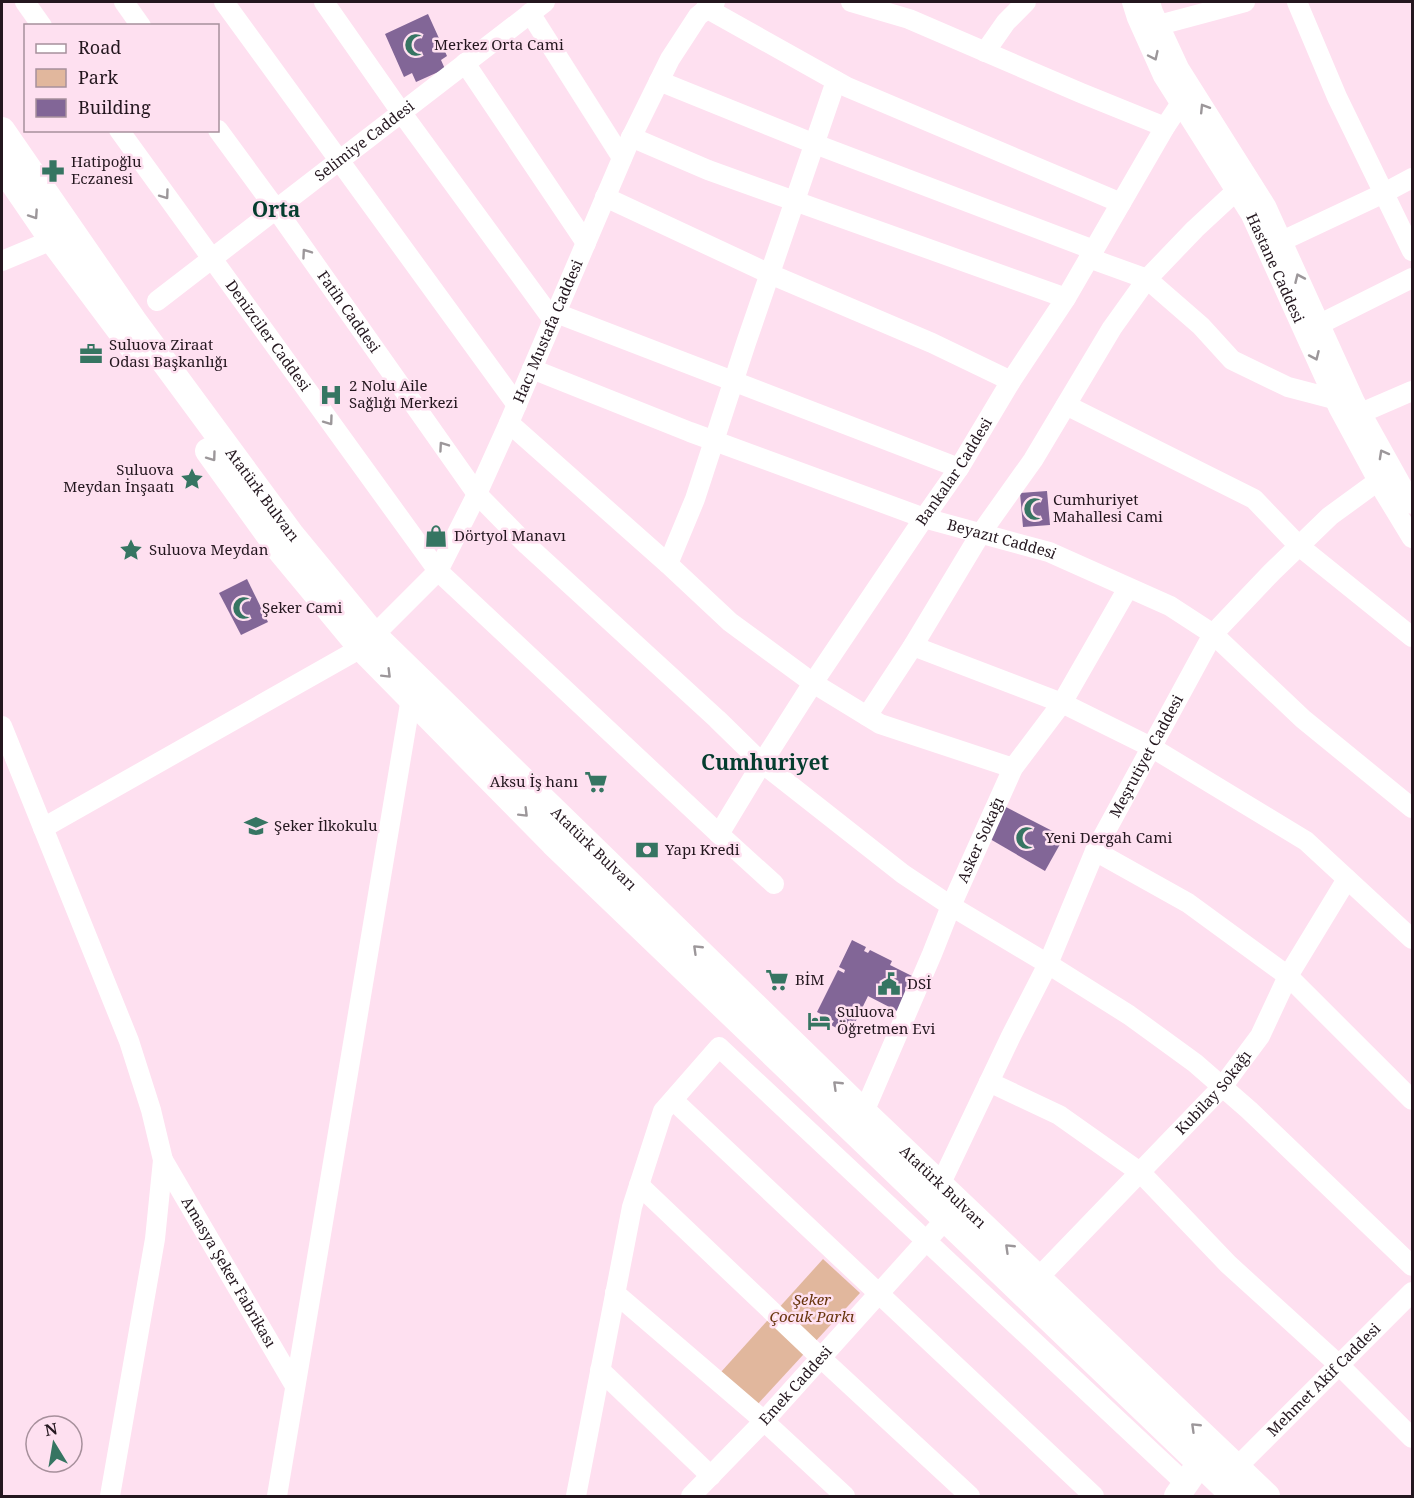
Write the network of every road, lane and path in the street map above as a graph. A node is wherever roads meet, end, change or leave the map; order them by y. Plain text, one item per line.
1 (25, 2) edge
2 (124, 2) edge
3 (224, 2) edge
4 (324, 2) edge
5 (851, 2) edge
6 (1026, 2) edge
7 (1132, 2) edge
8 (1150, 2) edge
9 (1245, 2) edge
10 (1298, 2) edge
11 (712, 3) edge
12 (538, 7) edge
13 (41, 24) edge
14 (140, 24) edge
15 (1159, 25) junction
16 (985, 52) junction
17 (465, 63) junction
18 (659, 81) junction
19 (836, 81) junction
20 (1181, 103) junction
21 (401, 112) junction
22 (1165, 127) junction
23 (2, 130) edge
24 (219, 131) edge
25 (119, 132) edge
26 (631, 137) junction
27 (815, 144) junction
28 (622, 158) junction
29 (340, 160) junction
30 (2, 167) edge
31 (1413, 178) edge
32 (1236, 191) junction
33 (1384, 193) junction
34 (605, 196) junction
35 (795, 202) junction
36 (1121, 203) junction
37 (276, 209) junction
38 (62, 236) junction
39 (1282, 241) junction
40 (586, 243) junction
41 (1413, 251) edge
42 (1091, 254) junction
43 (211, 258) junction
44 (2, 261) edge
45 (770, 274) junction
46 (1413, 278) edge
47 (1147, 279) junction
48 (1066, 298) junction
49 (157, 301) dead end
50 (554, 317) junction
51 (1320, 324) junction
52 (532, 369) junction
53 (1011, 381) junction
54 (733, 382) junction
55 (1413, 391) edge
56 (1334, 399) junction
57 (517, 405) junction
58 (1066, 405) junction
59 (1361, 413) junction
60 (509, 423) junction
61 (713, 440) junction
62 (959, 468) junction
63 (1378, 481) junction
64 (477, 494) junction
65 (1413, 504) edge
66 (924, 518) junction
67 (981, 534) junction
68 (1413, 538) edge
69 (1299, 546) junction
70 (668, 564) junction
71 (438, 571) junction
72 (1128, 588) junction
73 (1213, 634) junction
74 (1413, 637) edge
75 (368, 642) junction
76 (913, 646) junction
77 (813, 683) junction
78 (411, 698) junction
79 (1062, 703) junction
80 (867, 716) junction
81 (2, 726) edge
82 (1151, 747) junction
83 (762, 763) junction
84 (1013, 768) junction
85 (1413, 808) edge
86 (43, 828) junction
87 (719, 834) junction
88 (1095, 851) junction
89 (1347, 879) junction
90 (774, 884) dead end
91 (951, 906) junction
92 (1413, 939) edge
93 (1048, 964) junction
94 (1288, 976) junction
95 (989, 1082) junction
96 (1222, 1087) junction
97 (1413, 1100) edge
98 (673, 1101) junction
99 (864, 1112) junction
100 (163, 1160) junction
101 (1141, 1173) junction
102 (941, 1183) junction
103 (639, 1185) junction
104 (945, 1220) junction
105 (927, 1240) junction
106 (1413, 1266) edge
107 (1039, 1277) junction
108 (1413, 1292) edge
109 (615, 1293) junction
110 (878, 1294) junction
111 (821, 1358) junction
112 (1339, 1365) junction
113 (600, 1370) junction
114 (295, 1386) junction
115 (764, 1421) junction
116 (1413, 1438) edge
117 (1237, 1467) junction
118 (1195, 1473) edge
119 (711, 1476) junction
120 (110, 1497) edge
121 (277, 1497) edge
122 (576, 1497) edge
123 (691, 1497) edge
124 (845, 1497) edge
125 (970, 1497) edge
126 (1094, 1497) edge
127 (1234, 1497) edge
128 (1267, 1497) edge

1 - 13 street
2 - 14 street
3 - 29 street
4 - 21 street
5 - 16 street
6 - 16 street
7 -> 20 street, Hastane Caddesi
8 - 15 street, Hastane Caddesi
9 - 15 street
10 - 33 street
11 - 18 street, Hacı Mustafa Caddesi
11 - 19 street
12 - 17 street, Selimiye Caddesi
12 - 28 street
39 -> 15 street, Hastane Caddesi
16 - 22 street
17 - 21 street, Selimiye Caddesi
17 - 40 street
18 - 26 street, Hacı Mustafa Caddesi
18 - 27 street
19 - 27 street
19 - 36 street
20 - 22 street, Bankalar Caddesi
20 - 32 street, Hastane Caddesi
21 - 29 street, Selimiye Caddesi
21 - 50 street
22 - 36 street, Bankalar Caddesi
23 - 38 main road, Atatürk Bulvarı
24 - 37 street, Fatih Caddesi
25 -> 43 street, Denizciler Caddesi
26 - 28 street, Hacı Mustafa Caddesi
26 - 35 street
27 - 35 street
27 - 42 street
28 - 34 street, Hacı Mustafa Caddesi
29 - 37 street, Selimiye Caddesi
29 - 57 street
30 -> 38 main road, Atatürk Bulvarı
31 - 33 street
32 - 47 street
32 -> 56 street, Hastane Caddesi
33 - 39 street
33 - 41 street
34 - 40 street, Hacı Mustafa Caddesi
34 - 45 street
35 - 45 street
35 - 48 street
36 - 42 street, Bankalar Caddesi
37 - 43 street, Selimiye Caddesi
64 -> 37 street, Fatih Caddesi
38 - 44 street
38 - 75 main road, Atatürk Bulvarı
51 -> 39 street, Hastane Caddesi
40 - 50 street, Hacı Mustafa Caddesi
42 - 47 street
42 - 48 street, Bankalar Caddesi
43 - 49 street, Selimiye Caddesi
43 -> 71 street, Denizciler Caddesi
45 - 53 street
45 - 54 street
46 - 51 street
47 - 56 street
47 - 58 street
48 - 53 street, Bankalar Caddesi
50 - 52 street, Hacı Mustafa Caddesi
50 - 54 street
51 - 59 street, Hastane Caddesi
52 - 57 street, Hacı Mustafa Caddesi
52 - 61 street, Beyazıt Caddesi
53 - 62 street, Bankalar Caddesi
54 - 61 street
54 - 62 street
55 - 59 street
56 - 63 street, Hastane Caddesi
57 - 60 street, Hacı Mustafa Caddesi
58 - 67 street
58 - 69 street
65 -> 59 street, Hastane Caddesi
60 - 64 street, Hacı Mustafa Caddesi
60 - 70 street
61 - 66 street, Beyazıt Caddesi
61 - 70 street
62 - 66 street, Bankalar Caddesi
63 - 68 street, Hastane Caddesi
63 - 69 street, Meşrutiyet Caddesi
64 - 71 street, Hacı Mustafa Caddesi
64 - 83 street, Fatih Caddesi
66 - 67 street, Beyazıt Caddesi
66 - 77 street, Bankalar Caddesi
67 - 72 street, Beyazıt Caddesi
67 - 76 street
69 - 73 street, Meşrutiyet Caddesi
69 - 74 street
70 - 77 street
71 - 75 street, Hacı Mustafa Caddesi
71 - 87 street, Denizciler Caddesi
72 - 73 street, Beyazıt Caddesi
72 - 79 street, Asker Sokağı
73 - 82 street, Meşrutiyet Caddesi
73 - 85 street, Beyazıt Caddesi
75 -> 78 main road, Atatürk Bulvarı
75 - 86 street, Hacı Mustafa Caddesi
99 -> 75 main road, Atatürk Bulvarı
76 - 79 street
76 - 80 street
77 - 80 street
77 - 83 street, Bankalar Caddesi
78 -> 104 main road, Atatürk Bulvarı
78 - 114 street
79 - 82 street
79 - 84 street, Asker Sokağı
80 - 84 street
81 - 86 street
82 - 88 street, Meşrutiyet Caddesi
82 - 89 street
83 - 87 street, Bankalar Caddesi
83 - 91 street, Fatih Caddesi
84 - 91 street, Asker Sokağı
86 - 100 street
87 - 90 street, Denizciler Caddesi
88 - 93 street, Meşrutiyet Caddesi
88 - 94 street
89 - 92 street
89 - 94 street, Kubilay Sokağı
91 - 93 street, Fatih Caddesi
91 - 99 street, Asker Sokağı
93 - 95 street, Meşrutiyet Caddesi
93 - 96 street, Fatih Caddesi
94 - 96 street, Kubilay Sokağı
94 - 97 street
95 - 101 street
95 - 102 street, Meşrutiyet Caddesi
96 - 101 street, Kubilay Sokağı
96 - 106 street, Fatih Caddesi
98 - 103 street
98 - 105 street
98 - 110 street
99 - 102 main road, Atatürk Bulvarı
100 - 114 street, Amasya Şeker Fabrikası
100 - 120 street
101 - 107 street, Kubilay Sokağı
101 - 112 street
107 -> 102 main road, Atatürk Bulvarı
103 - 109 street
103 - 111 street
104 - 105 street, Emek Caddesi
104 - 118 main road, Atatürk Bulvarı
105 - 110 street, Emek Caddesi
105 - 118 street
118 -> 107 main road, Atatürk Bulvarı
108 - 112 street, Mehmet Akif Caddesi
109 - 113 street
109 - 115 street
110 - 111 street, Emek Caddesi
110 - 126 street
111 - 115 street, Emek Caddesi
111 - 125 street
112 - 116 street
112 - 117 street, Mehmet Akif Caddesi
113 - 119 street
113 - 122 street
114 - 121 street
115 - 119 street, Emek Caddesi
115 - 124 street
117 - 118 main road, Atatürk Bulvarı
117 - 128 main road, Atatürk Bulvarı
118 - 127 main road, Atatürk Bulvarı
119 - 123 street, Emek Caddesi

